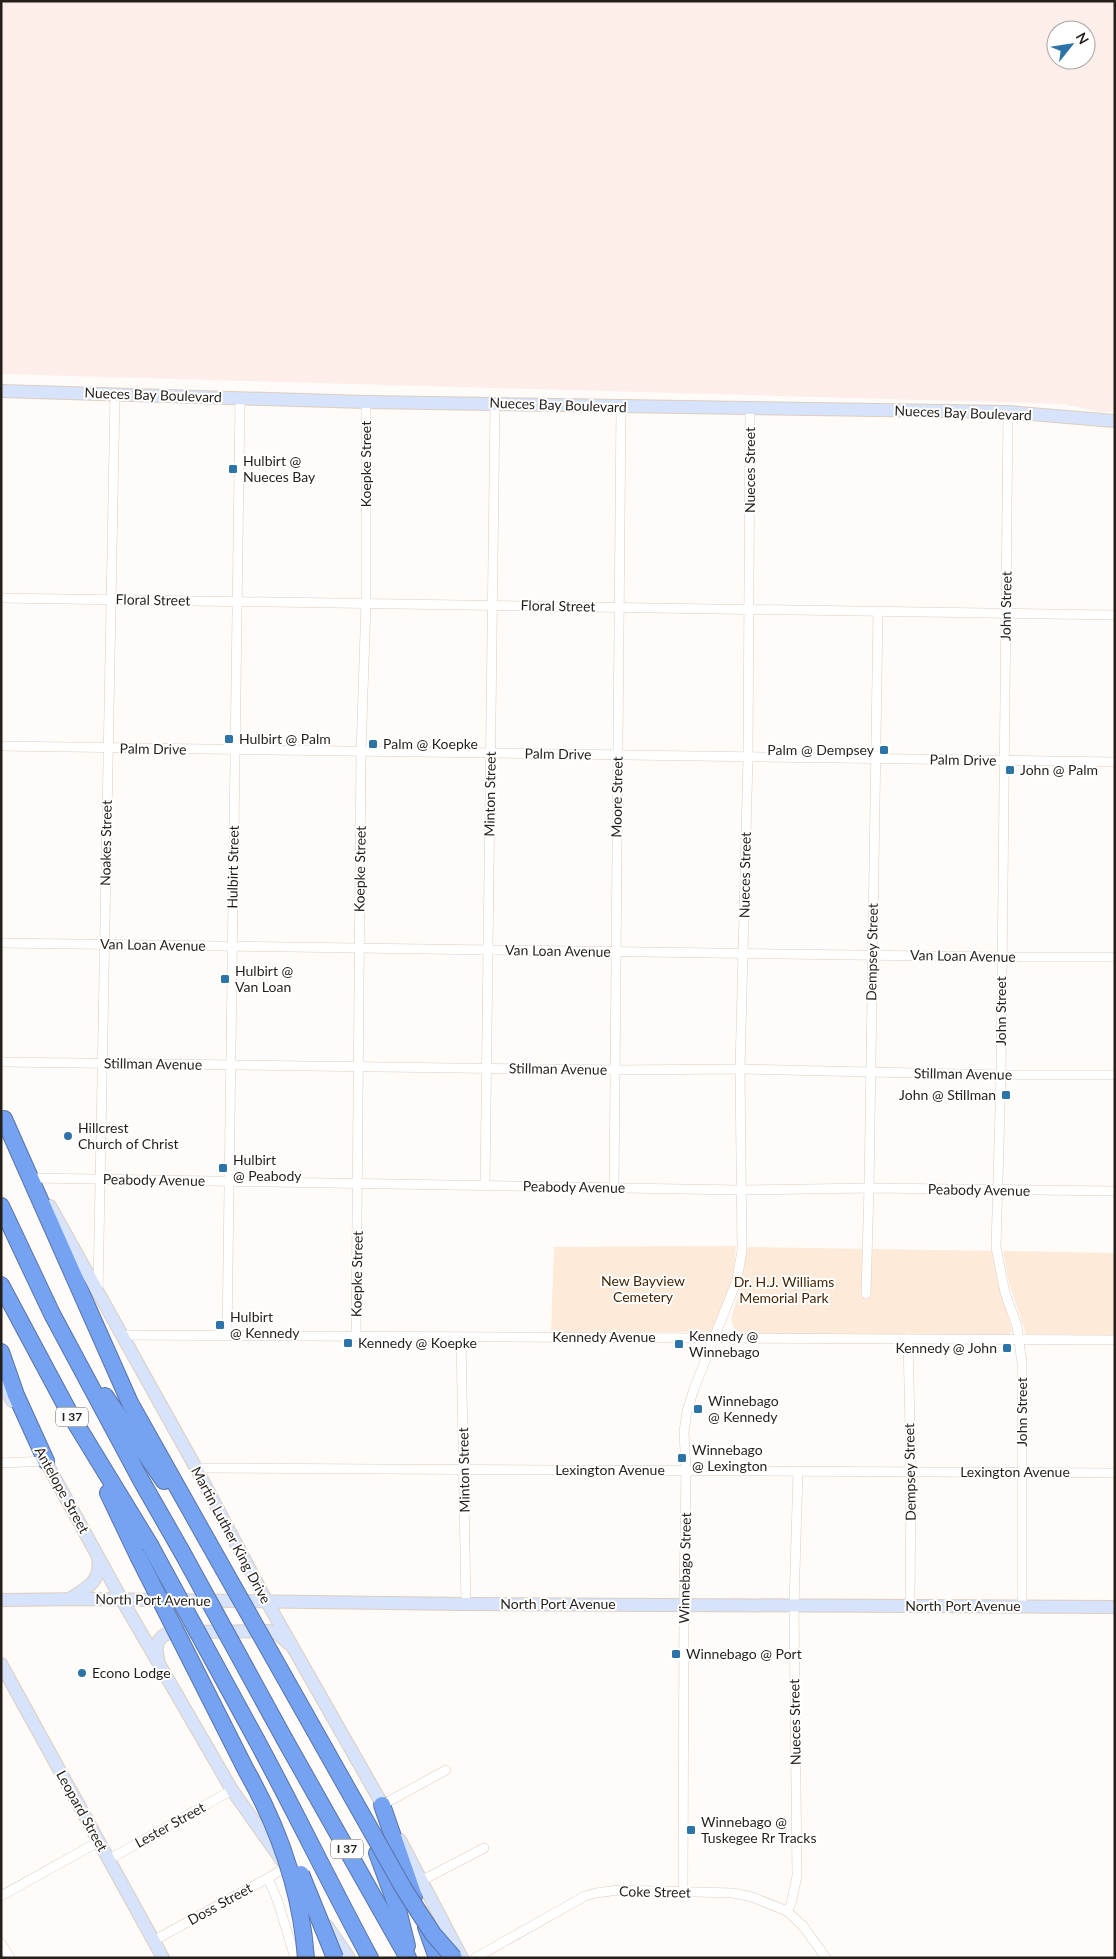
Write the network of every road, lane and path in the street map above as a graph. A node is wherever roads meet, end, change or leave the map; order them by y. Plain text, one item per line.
1 (1, 391) edge
2 (115, 394) junction
3 (240, 399) junction
4 (366, 402) junction
5 (496, 403) junction
6 (621, 407) junction
7 (750, 408) junction
8 (1008, 412) junction
9 (1115, 421) edge
10 (1, 598) edge
11 (111, 600) junction
12 (237, 602) junction
13 (366, 603) junction
14 (493, 605) junction
15 (619, 607) junction
16 (749, 609) junction
17 (878, 611) junction
18 (1006, 613) junction
19 (1115, 615) edge
20 (1, 746) edge
21 (108, 748) junction
22 (235, 750) junction
23 (361, 752) junction
24 (491, 753) junction
25 (618, 755) junction
26 (748, 757) junction
27 (876, 759) junction
28 (1004, 760) junction
29 (1115, 762) edge
30 (1, 943) edge
31 (105, 945) junction
32 (232, 947) junction
33 (359, 948) junction
34 (488, 950) junction
35 (616, 952) junction
36 (744, 954) junction
37 (872, 955) junction
38 (1001, 957) junction
39 (1115, 957) edge
40 (1, 1062) edge
41 (102, 1064) junction
42 (230, 1065) junction
43 (358, 1067) junction
44 (486, 1068) junction
45 (740, 1069) junction
46 (615, 1070) junction
47 (870, 1073) junction
48 (1115, 1074) edge
49 (1001, 1075) junction
50 (3, 1115) edge
51 (34, 1178) junction
52 (100, 1179) junction
53 (229, 1181) junction
54 (359, 1183) junction
55 (485, 1186) junction
56 (614, 1188) junction
57 (869, 1188) junction
58 (740, 1190) junction
59 (997, 1190) junction
60 (1115, 1191) edge
61 (1, 1206) edge
62 (1, 1285) edge
63 (98, 1292) junction
64 (866, 1294) dead end
65 (122, 1335) junction
66 (226, 1336) junction
67 (356, 1336) junction
68 (461, 1337) junction
69 (713, 1338) junction
70 (908, 1339) junction
71 (1020, 1340) junction
72 (1115, 1340) edge
73 (68, 1343) junction
74 (1, 1352) edge
75 (1, 1381) edge
76 (70, 1414) junction
77 (46, 1461) junction
78 (1, 1463) edge
79 (196, 1468) junction
80 (464, 1470) junction
81 (686, 1471) junction
82 (798, 1471) junction
83 (911, 1472) junction
84 (1022, 1472) junction
85 (1115, 1473) edge
86 (208, 1540) junction
87 (97, 1554) junction
88 (1, 1600) edge
89 (69, 1600) junction
90 (122, 1600) junction
91 (267, 1602) junction
92 (466, 1604) junction
93 (684, 1604) junction
94 (794, 1605) junction
95 (1022, 1605) junction
96 (910, 1606) junction
97 (1115, 1607) edge
98 (296, 1652) junction
99 (158, 1661) junction
100 (1, 1664) edge
101 (446, 1770) dead end
102 (232, 1790) junction
103 (349, 1792) junction
104 (261, 1796) junction
105 (382, 1805) junction
106 (98, 1842) junction
107 (484, 1848) dead end
108 (108, 1860) junction
109 (286, 1867) junction
110 (268, 1878) junction
111 (422, 1882) junction
112 (683, 1892) junction
113 (1, 1896) edge
114 (787, 1911) junction
115 (153, 1941) junction
116 (1, 1943) edge
117 (161, 1957) edge
118 (10, 1958) edge
119 (294, 1958) edge
120 (306, 1958) edge
121 (335, 1958) edge
122 (348, 1958) edge
123 (370, 1958) edge
124 (408, 1958) edge
125 (437, 1958) edge
126 (454, 1958) edge
127 (462, 1958) edge
128 (475, 1958) edge
129 (826, 1958) edge

1 - 2 main road, Nueces Bay Boulevard
2 - 3 main road, Nueces Bay Boulevard
2 - 11 street, Noakes Street
3 - 4 main road, Nueces Bay Boulevard
3 - 12 street, Hulbirt Street
4 - 5 main road, Nueces Bay Boulevard
4 - 13 street, Koepke Street
5 - 6 main road, Nueces Bay Boulevard
5 - 14 street, Minton Street
6 - 7 main road, Nueces Bay Boulevard
6 - 15 street, Moore Street
7 - 8 main road, Nueces Bay Boulevard
7 - 16 street, Nueces Street
8 - 9 main road, Nueces Bay Boulevard
8 - 18 street, John Street
10 - 11 street, Floral Street
11 - 12 street, Floral Street
11 - 21 street, Noakes Street
12 - 13 street, Floral Street
12 - 22 street, Hulbirt Street
13 - 14 street, Floral Street
13 - 23 street, Koepke Street
14 - 15 street, Floral Street
14 - 24 street, Minton Street
15 - 16 street, Floral Street
15 - 25 street, Moore Street
16 - 17 street, Floral Street
16 - 26 street, Nueces Street
17 - 18 street, Floral Street
17 - 27 street, Dempsey Street
18 - 19 street, Floral Street
18 - 28 street, John Street
20 - 21 street, Palm Drive
21 - 22 street, Palm Drive
21 - 31 street, Noakes Street
22 - 23 street, Palm Drive
22 - 32 street, Hulbirt Street
23 - 24 street, Palm Drive
23 - 33 street, Koepke Street
24 - 25 street, Palm Drive
24 - 34 street, Minton Street
25 - 26 street, Palm Drive
25 - 35 street, Moore Street
26 - 27 street, Palm Drive
26 - 36 street, Nueces Street
27 - 28 street, Palm Drive
27 - 37 street, Dempsey Street
28 - 29 street, Palm Drive
28 - 38 street, John Street
30 - 31 street, Van Loan Avenue
31 - 32 street, Van Loan Avenue
31 - 41 street, Noakes Street
32 - 33 street, Van Loan Avenue
32 - 42 street, Hulbirt Street
33 - 34 street, Van Loan Avenue
33 - 43 street, Koepke Street
34 - 35 street, Van Loan Avenue
34 - 44 street, Minton Street
35 - 36 street, Van Loan Avenue
35 - 46 street, Moore Street
36 - 37 street, Van Loan Avenue
36 - 45 street, Nueces Street
37 - 38 street, Van Loan Avenue
37 - 47 street, Dempsey Street
38 - 39 street, Van Loan Avenue
38 - 49 street, John Street
40 - 41 street, Stillman Avenue
41 - 42 street, Stillman Avenue
41 - 52 street, Noakes Street
42 - 43 street, Stillman Avenue
42 - 53 street, Hulbirt Street
43 - 44 street, Stillman Avenue
43 - 54 street, Koepke Street
44 - 46 street, Stillman Avenue
44 - 55 street, Minton Street
45 - 46 street, Stillman Avenue
45 - 47 street, Stillman Avenue
45 - 58 street, Nueces Street
46 - 56 street, Moore Street
47 - 49 street, Stillman Avenue
47 - 57 street, Dempsey Street
48 - 49 street, Stillman Avenue
49 - 59 street, John Street
50 - 51 main road, Martin Luther King Drive
50 - 86 highway
51 - 52 street, Peabody Avenue
51 - 63 main road, Martin Luther King Drive
52 - 53 street, Peabody Avenue
52 - 63 street, Noakes Street
53 - 54 street, Peabody Avenue
53 - 66 street, Hulbirt Street
54 - 55 street, Peabody Avenue
54 - 67 street, Koepke Street
55 - 56 street, Peabody Avenue
56 - 58 street, Peabody Avenue
57 - 58 street, Peabody Avenue
57 - 59 street, Peabody Avenue
57 - 64 street, Dempsey Street
58 - 69 street, Nueces Street
59 - 60 street, Peabody Avenue
59 - 71 street, John Street
61 - 73 highway, I 37
62 - 76 highway, I 37
63 - 65 main road, Martin Luther King Drive
65 - 66 street, Kennedy Avenue
65 - 79 main road, Martin Luther King Drive
66 - 67 street, Kennedy Avenue
67 - 68 street, Kennedy Avenue
68 - 69 street, Kennedy Avenue
68 - 80 street, Minton Street
69 - 70 street, Kennedy Avenue
69 - 81 street, Winnebago Street
70 - 71 street, Kennedy Avenue
70 - 83 street, Dempsey Street
71 - 72 street, Kennedy Avenue
71 - 84 street, John Street
73 - 86 highway
73 - 124 highway, I 37, bridge
74 - 77 highway
75 - 77 main road, Antelope Street
76 - 104 highway, bridge
76 - 123 highway, I 37, bridge
77 - 78 street
77 - 87 main road, Antelope Street
79 - 80 street, Lexington Avenue
79 - 91 main road, Martin Luther King Drive
80 - 81 street, Lexington Avenue
80 - 92 street, Minton Street
81 - 82 street, Lexington Avenue
81 - 93 street, Winnebago Street
82 - 83 street, Lexington Avenue
82 - 94 street, Nueces Street
83 - 84 street, Lexington Avenue
83 - 96 street, Dempsey Street
84 - 85 street, Lexington Avenue
84 - 95 street, John Street
86 - 103 highway, bridge
87 - 89 main road
87 - 90 main road, Antelope Street
88 - 89 main road, North Port Avenue
89 - 90 main road, North Port Avenue
90 - 91 main road, North Port Avenue
90 - 99 main road, Antelope Street
91 - 92 main road, North Port Avenue
91 - 98 main road, Martin Luther King Drive
92 - 93 main road, North Port Avenue
93 - 94 main road, North Port Avenue
93 - 112 street, Winnebago Street
94 - 96 main road, North Port Avenue
94 - 114 street, Nueces Street
95 - 96 main road, North Port Avenue
95 - 97 main road, North Port Avenue
98 - 99 main road
98 - 105 main road, Martin Luther King Drive
99 - 102 main road, Antelope Street
100 - 106 main road, Leopard Street
101 - 105 street
102 - 108 street, Lester Street
102 - 109 main road, Antelope Street
103 - 124 highway, bridge
103 - 126 highway, bridge
104 - 120 highway, bridge
104 - 121 highway, bridge
105 - 111 main road, Martin Luther King Drive
105 - 125 highway
106 - 108 main road, Leopard Street
106 - 113 street
107 - 111 street
108 - 115 main road, Leopard Street
109 - 110 street, Doss Street
109 - 122 main road, Antelope Street
110 - 115 street, Doss Street
110 - 119 street
111 - 127 main road, Martin Luther King Drive
112 - 114 street, Coke Street
112 - 128 street, Coke Street
114 - 129 street, Coke Street
115 - 117 main road, Leopard Street
116 - 118 street

